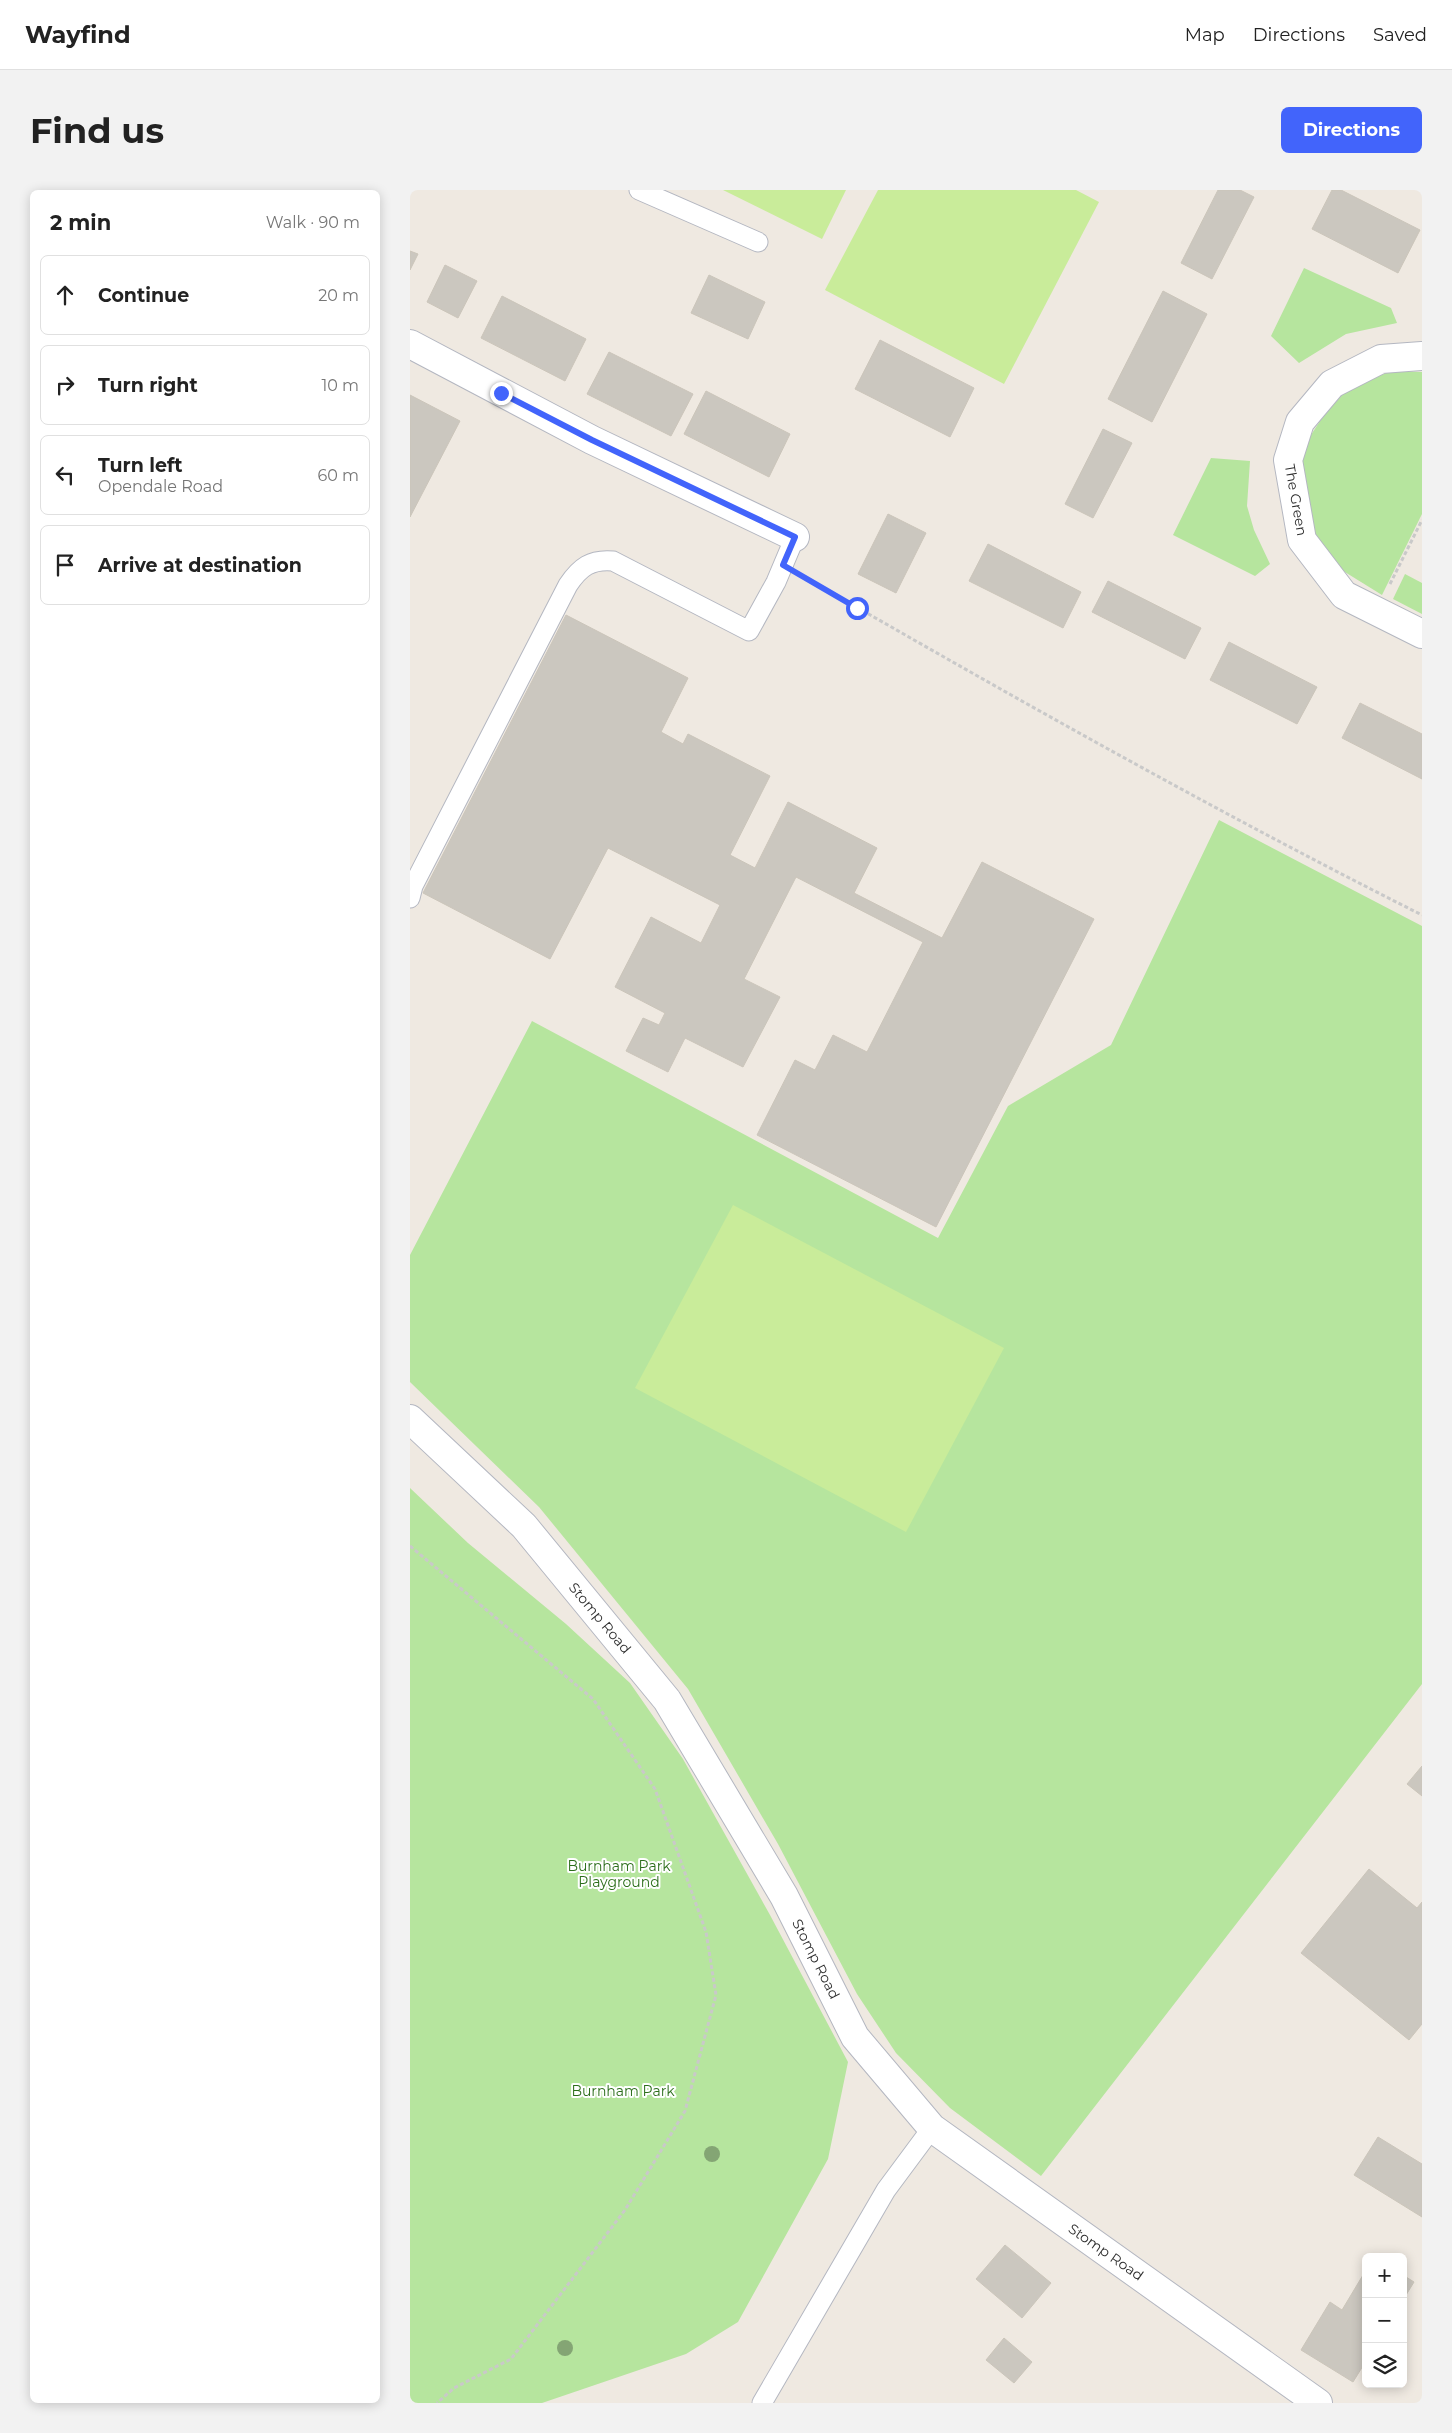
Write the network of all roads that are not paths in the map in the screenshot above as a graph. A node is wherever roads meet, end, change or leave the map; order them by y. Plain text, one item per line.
1 (639, 190) edge
2 (758, 242) dead end
3 (410, 344) edge
4 (1422, 356) edge
5 (795, 537) joint
6 (1422, 634) edge
7 (410, 898) edge
8 (410, 1419) edge
9 (932, 2128) junction
10 (762, 2403) edge
11 (1318, 2403) edge

1 - 2 lane
3 - 5 street
4 - 6 street, The Green
5 - 7 lane
8 - 9 street, Stomp Road
9 - 10 lane
9 - 11 street, Stomp Road

